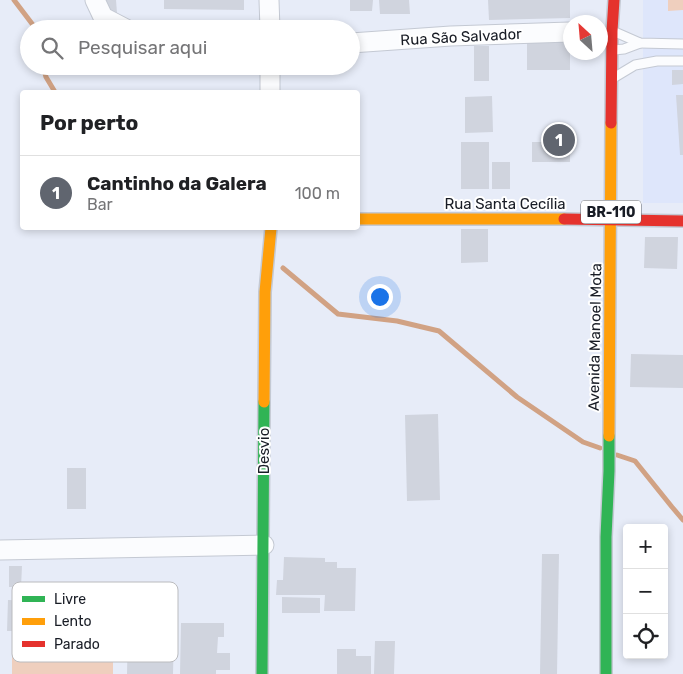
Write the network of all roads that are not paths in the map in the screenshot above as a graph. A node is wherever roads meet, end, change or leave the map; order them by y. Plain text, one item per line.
1 (95, 0) edge
2 (269, 0) edge
3 (614, 0) edge
4 (109, 20) edge
5 (270, 20) edge
6 (563, 32) edge
7 (360, 42) edge
8 (640, 43) junction
9 (683, 44) edge
10 (614, 48) edge
11 (683, 61) edge
12 (636, 66) junction
13 (270, 75) edge
14 (613, 78) junction
15 (270, 90) edge
16 (360, 219) edge
17 (611, 219) junction
18 (683, 221) edge
19 (270, 230) edge
20 (264, 544) junction
21 (0, 550) edge
22 (262, 674) edge
23 (606, 674) edge

1 - 4 street
2 - 5 street
3 - 10 street, Avenida Manoel Mota / BR-110
6 - 7 street, Rua São Salvador
8 - 9 lane
8 - 10 lane
8 - 10 lane
10 - 12 lane
10 - 14 street, Avenida Manoel Mota / BR-110
11 - 12 lane
12 - 14 lane
13 - 15 street
14 - 17 street, Avenida Manoel Mota / BR-110
16 - 17 street, Rua Santa Cecília
17 - 18 street, Rua Santa Cecília
17 - 23 street, Avenida Manoel Mota / BR-110
19 - 20 street, Desvio
20 - 21 street
20 - 22 street, Desvio

